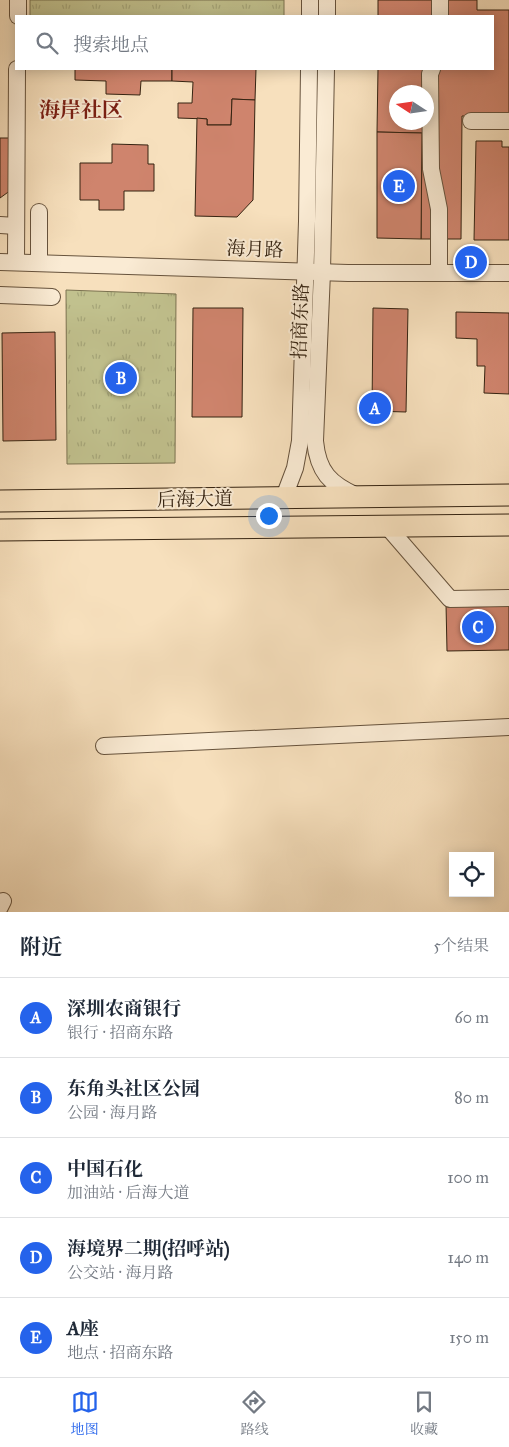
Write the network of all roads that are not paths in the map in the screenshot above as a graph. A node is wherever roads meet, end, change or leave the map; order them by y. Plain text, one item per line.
1 (18, 0) edge
2 (310, 0) edge
3 (327, 0) edge
4 (440, 0) edge
5 (18, 15) edge
6 (310, 15) edge
7 (327, 15) edge
8 (440, 15) edge
9 (17, 70) edge
10 (309, 70) edge
11 (326, 70) edge
12 (432, 70) edge
13 (471, 120) dead end
14 (509, 121) edge
15 (39, 212) dead end
16 (8, 226) edge
17 (8, 262) edge
18 (39, 263) junction
19 (306, 271) junction
20 (322, 272) junction
21 (439, 273) junction
22 (509, 273) edge
23 (0, 295) edge
24 (52, 297) dead end
25 (509, 495) edge
26 (357, 496) junction
27 (284, 497) junction
28 (0, 501) edge
29 (386, 525) junction
30 (509, 525) edge
31 (0, 530) edge
32 (509, 598) edge
33 (509, 727) edge
34 (104, 746) dead end

1 - 5 street
2 - 6 street
3 - 7 street
4 - 8 street
9 - 16 street
10 - 19 street, 招商东路
11 - 20 street, 招商东路
12 - 21 street
13 - 14 street
15 - 18 street
16 - 17 street
17 - 18 street, 海月路
18 - 19 street, 海月路
19 - 20 street, 海月路
19 - 27 street, 招商东路
20 - 21 street, 海月路
20 - 26 street, 招商东路
21 - 22 street, 海月路
23 - 24 street
25 - 26 main road, 后海大道
26 - 27 main road, 后海大道
27 - 28 main road, 后海大道
29 - 30 main road, 后海大道
29 - 31 main road, 后海大道
29 - 32 street
33 - 34 street

